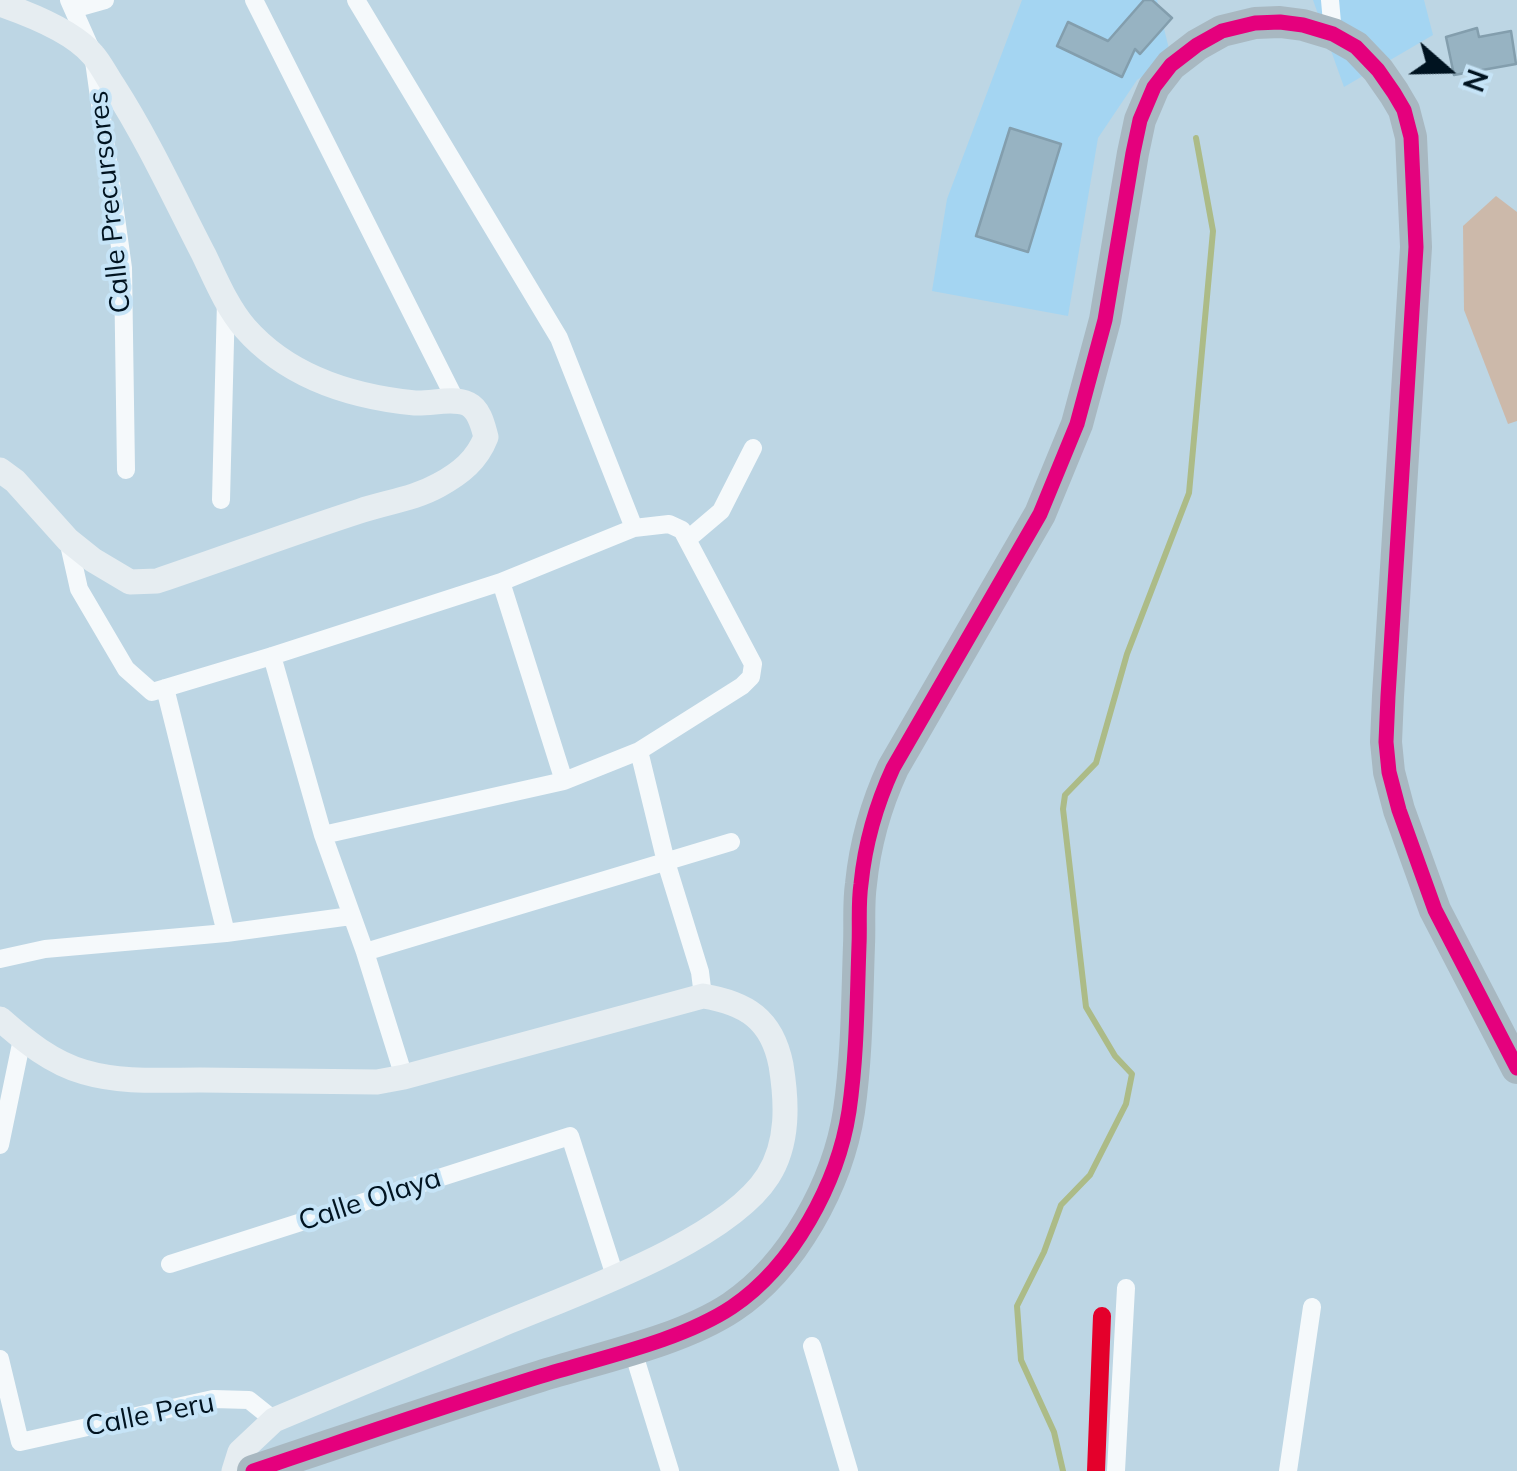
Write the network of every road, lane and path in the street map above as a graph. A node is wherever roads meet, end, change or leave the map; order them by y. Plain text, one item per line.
1 (105, 0) edge
2 (254, 0) edge
3 (356, 0) edge
4 (1330, 0) edge
5 (0, 4) edge
6 (71, 4) edge
7 (1333, 34) junction
8 (92, 54) junction
9 (226, 300) junction
10 (456, 401) junction
11 (753, 448) dead end
12 (0, 470) edge
13 (126, 470) dead end
14 (221, 500) dead end
15 (634, 528) junction
16 (688, 539) junction
17 (68, 540) junction
18 (501, 582) junction
19 (272, 656) junction
20 (165, 688) junction
21 (639, 751) junction
22 (564, 781) junction
23 (323, 835) junction
24 (731, 842) dead end
25 (666, 862) junction
26 (352, 916) junction
27 (226, 933) junction
28 (366, 952) junction
29 (0, 960) edge
30 (702, 996) junction
31 (0, 1019) edge
32 (22, 1039) junction
33 (1517, 1068) edge
34 (404, 1077) junction
35 (0, 1144) edge
36 (170, 1264) dead end
37 (615, 1276) junction
38 (1126, 1288) dead end
39 (1312, 1307) dead end
40 (812, 1346) dead end
41 (632, 1348) junction
42 (0, 1359) edge
43 (274, 1420) junction
44 (669, 1468) edge
45 (234, 1471) edge
46 (253, 1471) edge
47 (647, 1471) edge
48 (849, 1471) edge
49 (1116, 1471) edge
50 (1288, 1471) edge

1 - 6 street
2 - 10 street
3 - 15 street
4 - 7 street
5 - 8 main road
6 - 8 street, Calle Precursores
7 - 33 highway
7 - 41 highway
8 - 9 main road
8 - 13 street, Calle Precursores
9 - 10 main road
9 - 14 street
10 - 17 main road
11 - 16 street
12 - 17 main road
15 - 16 street
15 - 18 street
16 - 21 street
17 - 20 street
18 - 19 street
18 - 22 street
19 - 20 street
19 - 23 street
20 - 27 street
21 - 22 street
21 - 25 street
22 - 23 street
23 - 26 street
24 - 25 street
25 - 28 street
25 - 30 street
26 - 27 street
26 - 28 street
27 - 29 street
28 - 34 street
30 - 34 main road
30 - 37 main road
31 - 32 main road
32 - 34 main road
32 - 35 street
36 - 37 street, Calle Olaya
37 - 43 main road
38 - 49 street
39 - 50 street
40 - 48 street
41 - 44 street
41 - 46 highway
42 - 43 street, Calle Peru
43 - 45 main road
44 - 47 street

